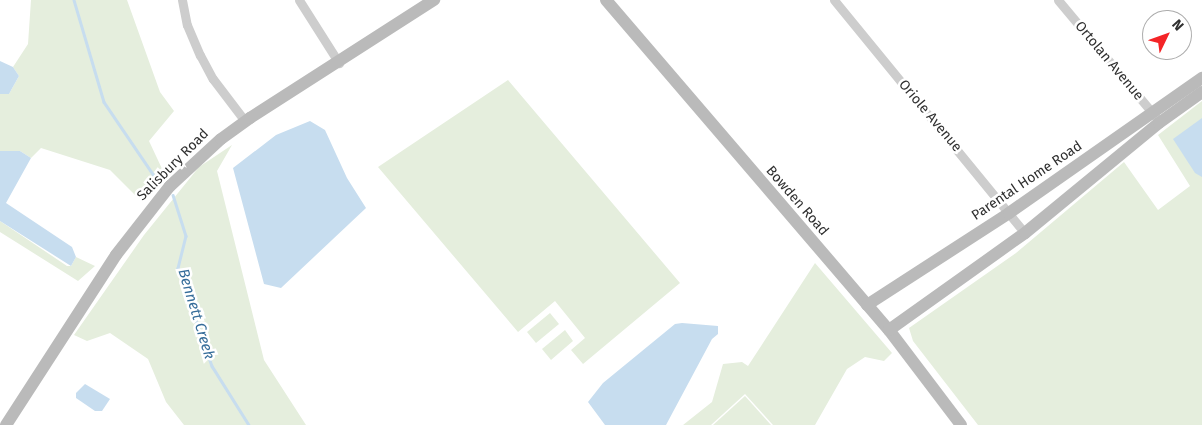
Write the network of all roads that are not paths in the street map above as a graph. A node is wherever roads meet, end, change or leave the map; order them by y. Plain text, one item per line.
1 (182, 0) edge
2 (298, 0) edge
3 (434, 0) edge
4 (834, 0) edge
5 (1058, 0) edge
6 (611, 2) edge
7 (339, 63) junction
8 (1202, 78) edge
9 (1202, 92) edge
10 (1156, 118) junction
11 (246, 121) junction
12 (1123, 134) junction
13 (1131, 146) junction
14 (1009, 213) junction
15 (1025, 233) junction
16 (867, 305) junction
17 (889, 330) junction
18 (6, 425) edge
19 (961, 425) edge

1 - 11 street
2 - 7 street
3 - 7 main road, Salisbury Road
4 - 14 street, Oriole Avenue
5 - 10 street, Ortolan Avenue
6 - 16 main road, Bowden Road
7 - 11 main road, Salisbury Road
8 - 10 main road, Parental Home Road
9 - 10 main road, Parental Home Road
10 - 12 main road, Parental Home Road
10 - 13 main road, Parental Home Road
11 - 18 main road, Salisbury Road
12 - 13 main road
12 - 14 main road, Parental Home Road
13 - 15 main road, Parental Home Road
14 - 15 street, Oriole Avenue
14 - 16 main road, Parental Home Road
15 - 17 main road, Parental Home Road
16 - 17 main road, Bowden Road
17 - 19 main road, Bowden Road

